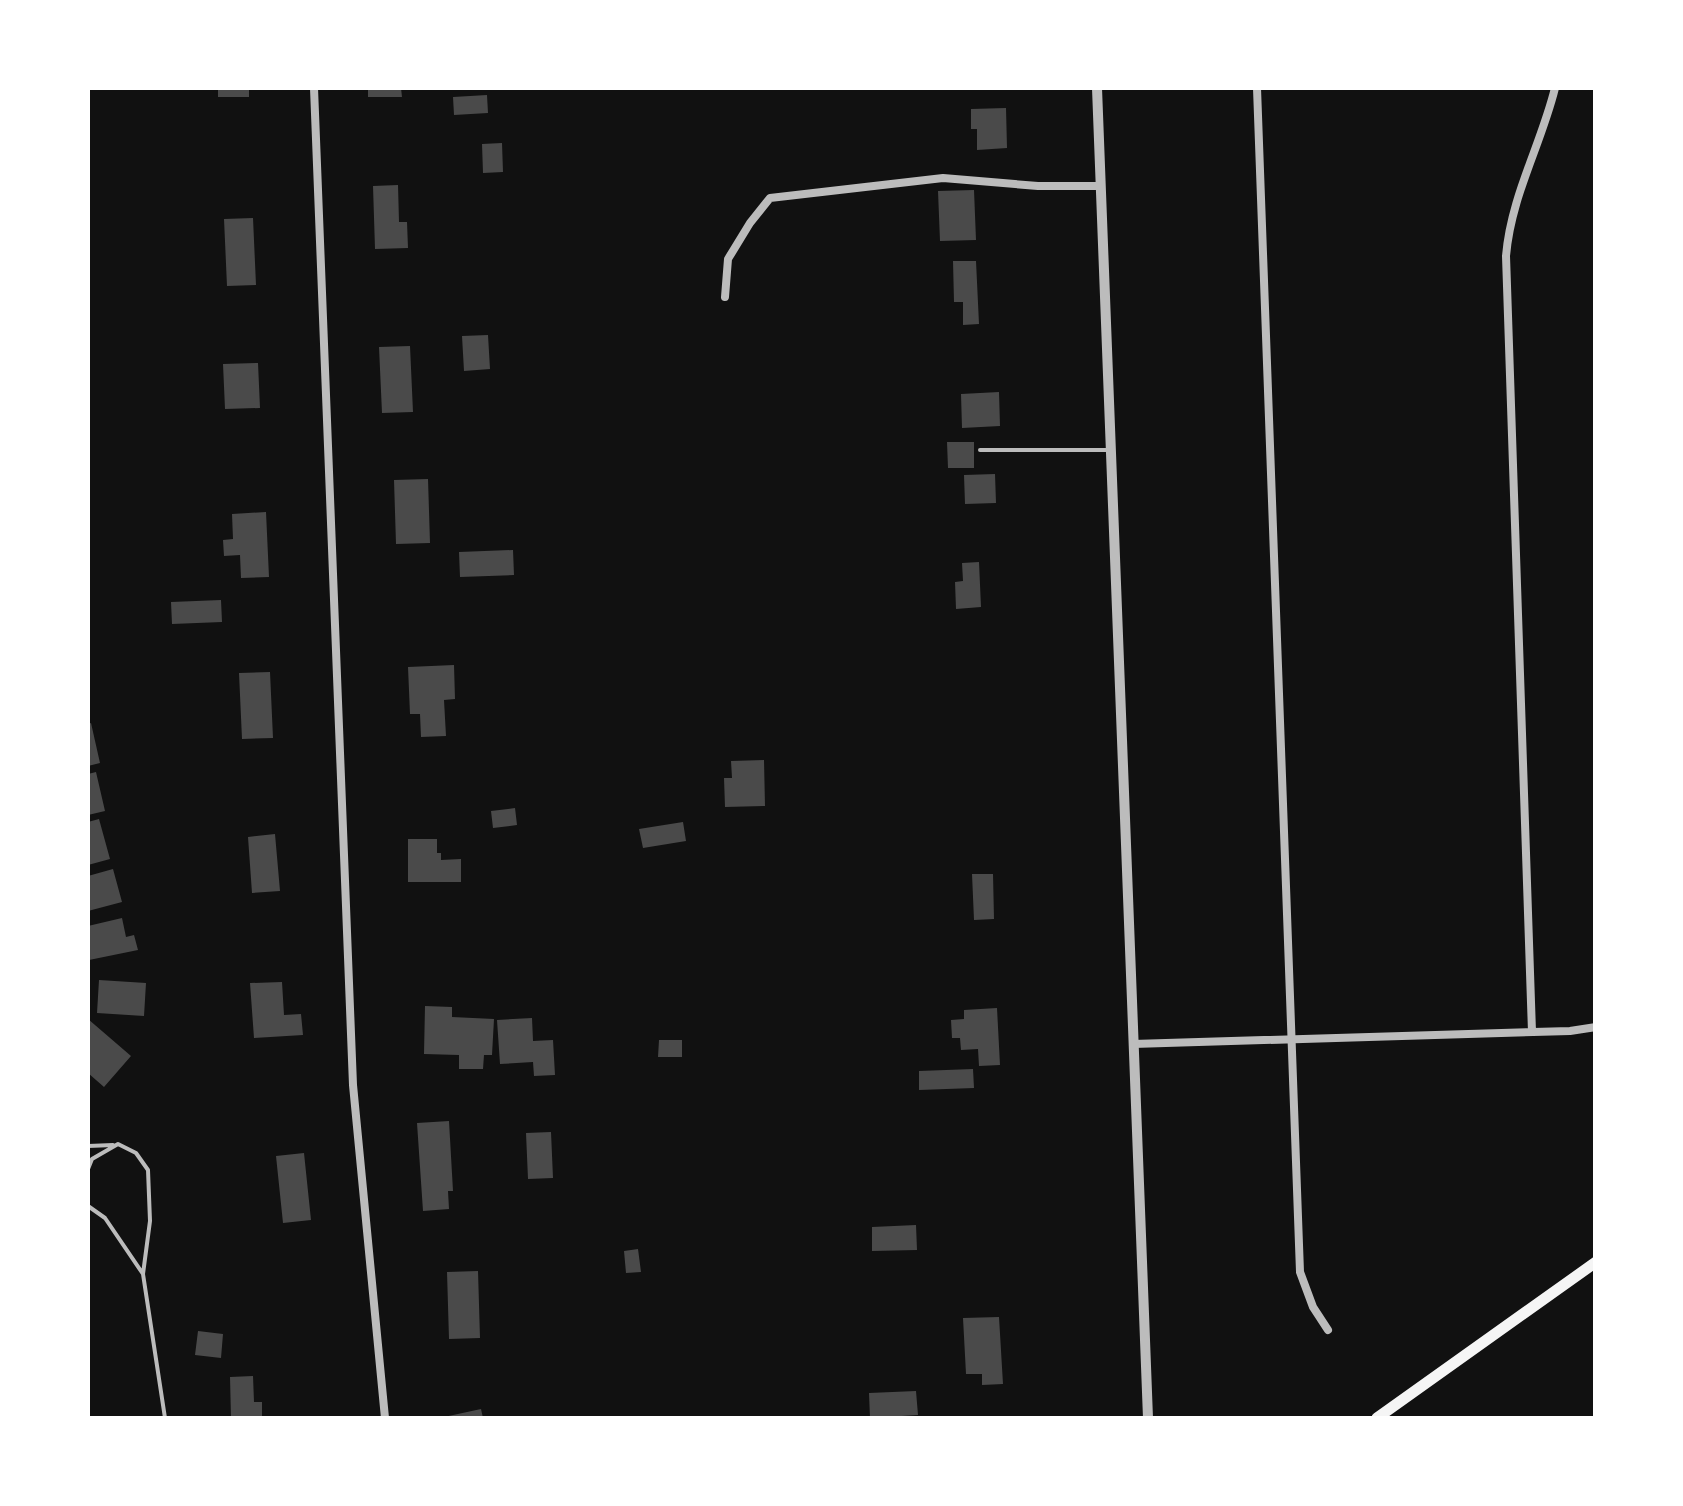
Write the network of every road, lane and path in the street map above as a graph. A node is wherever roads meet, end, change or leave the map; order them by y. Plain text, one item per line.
1 (314, 88) edge
2 (1097, 88) edge
3 (1257, 88) edge
4 (1556, 88) edge
5 (1101, 186) junction
6 (724, 298) dead end
7 (980, 450) dead end
8 (1110, 450) junction
9 (1596, 1028) edge
10 (1532, 1032) junction
11 (1292, 1038) junction
12 (1133, 1044) junction
13 (118, 1144) junction
14 (88, 1146) edge
15 (88, 1169) edge
16 (88, 1196) edge
17 (88, 1207) edge
18 (1596, 1262) edge
19 (143, 1274) junction
20 (1328, 1330) dead end
21 (165, 1418) edge
22 (385, 1418) edge
23 (1148, 1418) edge
24 (1377, 1418) edge

1 - 22 street
2 - 5 street
3 - 11 street
4 - 10 street
5 - 6 street
5 - 8 street
7 - 8 lane
8 - 12 street
9 - 10 street
10 - 11 street
11 - 12 street
11 - 20 street
12 - 23 street
13 - 14 lane
13 - 15 lane
13 - 19 lane
16 - 17 lane
17 - 19 lane
18 - 24 main road
19 - 21 lane

